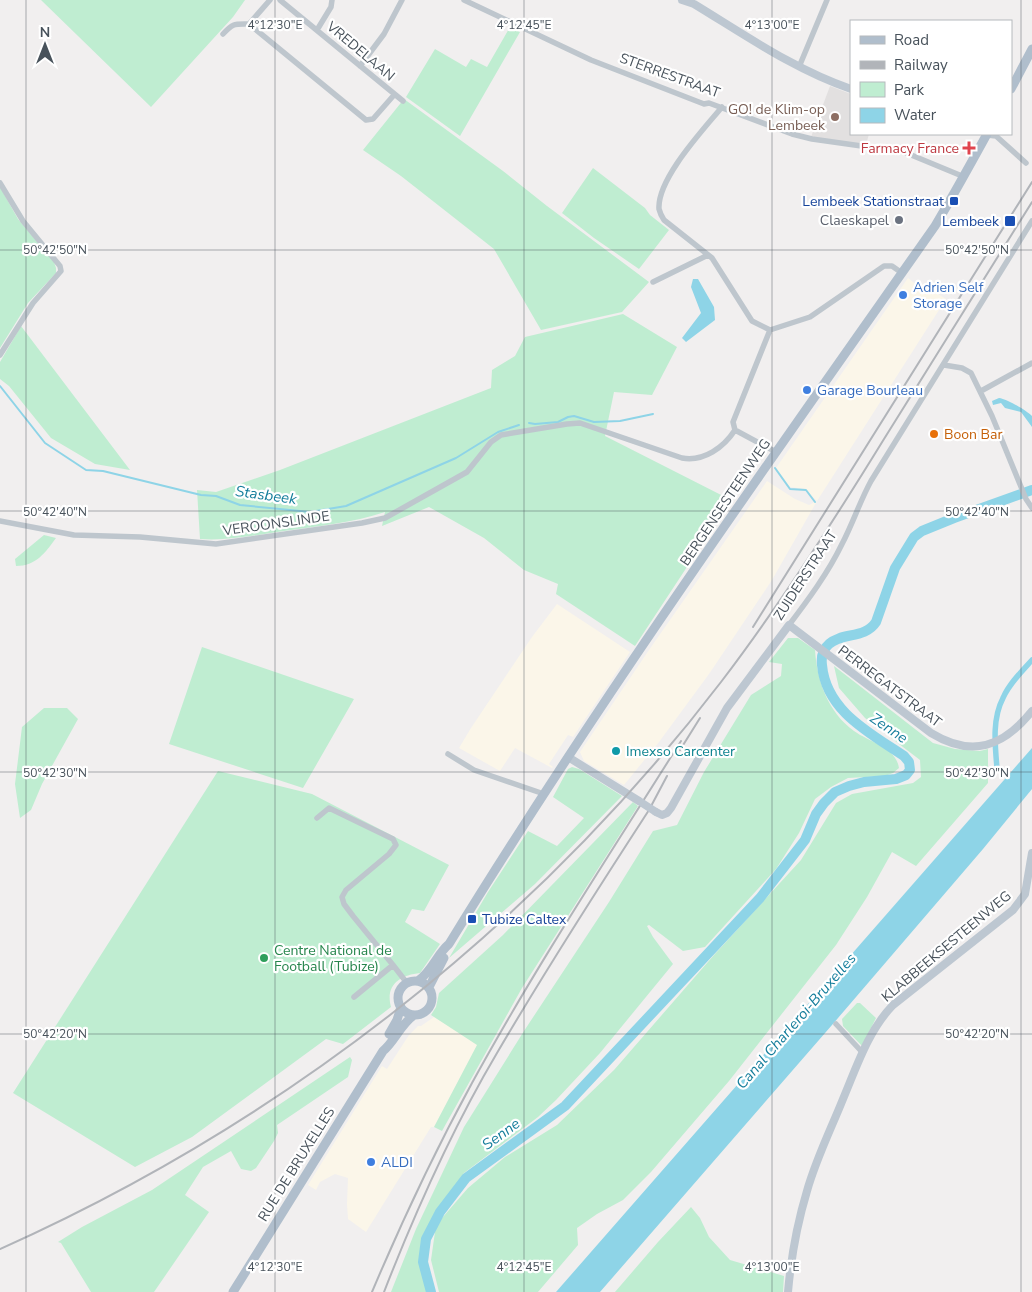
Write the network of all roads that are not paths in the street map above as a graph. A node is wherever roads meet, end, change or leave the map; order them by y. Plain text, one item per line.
1 (270, 0) edge
2 (280, 0) edge
3 (332, 0) edge
4 (402, 0) edge
5 (464, 0) edge
6 (682, 0) edge
7 (828, 0) edge
8 (693, 2) edge
9 (249, 24) junction
10 (316, 30) junction
11 (223, 34) dead end
12 (1032, 49) edge
13 (360, 66) junction
14 (798, 67) junction
15 (1012, 87) edge
16 (850, 89) edge
17 (394, 95) junction
18 (403, 101) dead end
19 (722, 107) junction
20 (984, 135) edge
21 (990, 135) edge
22 (1026, 163) dead end
23 (962, 176) junction
24 (0, 183) edge
25 (1032, 221) edge
26 (708, 255) junction
27 (902, 273) junction
28 (653, 282) dead end
29 (770, 330) junction
30 (0, 355) edge
31 (1032, 363) edge
32 (944, 365) junction
33 (981, 391) junction
34 (735, 430) junction
35 (776, 452) junction
36 (1032, 508) edge
37 (0, 521) edge
38 (789, 625) junction
39 (1032, 712) edge
40 (448, 754) dead end
41 (568, 757) junction
42 (544, 794) junction
43 (317, 818) dead end
44 (1032, 853) edge
45 (485, 886) joint
46 (450, 944) junction
47 (393, 965) junction
48 (418, 981) junction
49 (406, 983) junction
50 (429, 987) junction
51 (354, 997) dead end
52 (401, 1007) junction
53 (414, 1015) junction
54 (836, 1024) dead end
55 (382, 1051) junction
56 (862, 1052) junction
57 (233, 1292) edge
58 (788, 1292) edge

1 - 9 street
2 - 10 street, VREDELAAN
3 - 10 street
4 - 13 street
5 - 19 street, STERRESTRAAT
6 - 8 street
7 - 14 street
8 - 14 street
9 - 11 street
9 - 17 street
10 - 13 street, VREDELAAN
12 - 15 main road
13 - 17 street, VREDELAAN
14 - 16 street
17 - 18 street, VREDELAAN
19 - 23 street, STERRESTRAAT
19 - 26 street
20 - 23 main road, BERGENSESTEENWEG
21 - 22 street
23 - 27 main road, BERGENSESTEENWEG
24 - 30 street
25 - 32 street, ZUIDERSTRAAT
26 - 28 street
26 - 29 street
27 - 29 street
27 - 35 main road, BERGENSESTEENWEG
29 - 34 street
31 - 33 street
32 - 33 street
32 - 38 street, ZUIDERSTRAAT
33 - 36 street
34 - 35 street
34 - 37 street, VEROONSLINDE
35 - 41 main road, BERGENSESTEENWEG
38 - 39 street, PERREGATSTRAAT
38 - 41 street, ZUIDERSTRAAT, bridge
40 - 42 street
41 - 42 main road, BERGENSESTEENWEG
42 - 45 main road, BERGENSESTEENWEG
43 - 47 street
44 - 56 street, KLABBEEKSESTEENWEG
45 - 46 main road, RUE DE BRUXELLES
46 - 48 main road, RUE DE BRUXELLES
46 - 50 main road, RUE DE BRUXELLES
47 - 49 street
47 - 51 street
48 - 49 main road
48 - 50 main road
49 - 52 main road, RUE DE BRUXELLES
50 - 53 main road, RUE DE BRUXELLES
52 - 53 main road
52 - 55 main road, RUE DE BRUXELLES
53 - 55 main road, RUE DE BRUXELLES
54 - 56 street
55 - 57 main road, RUE DE BRUXELLES
56 - 58 street, KLABBEEKSESTEENWEG

